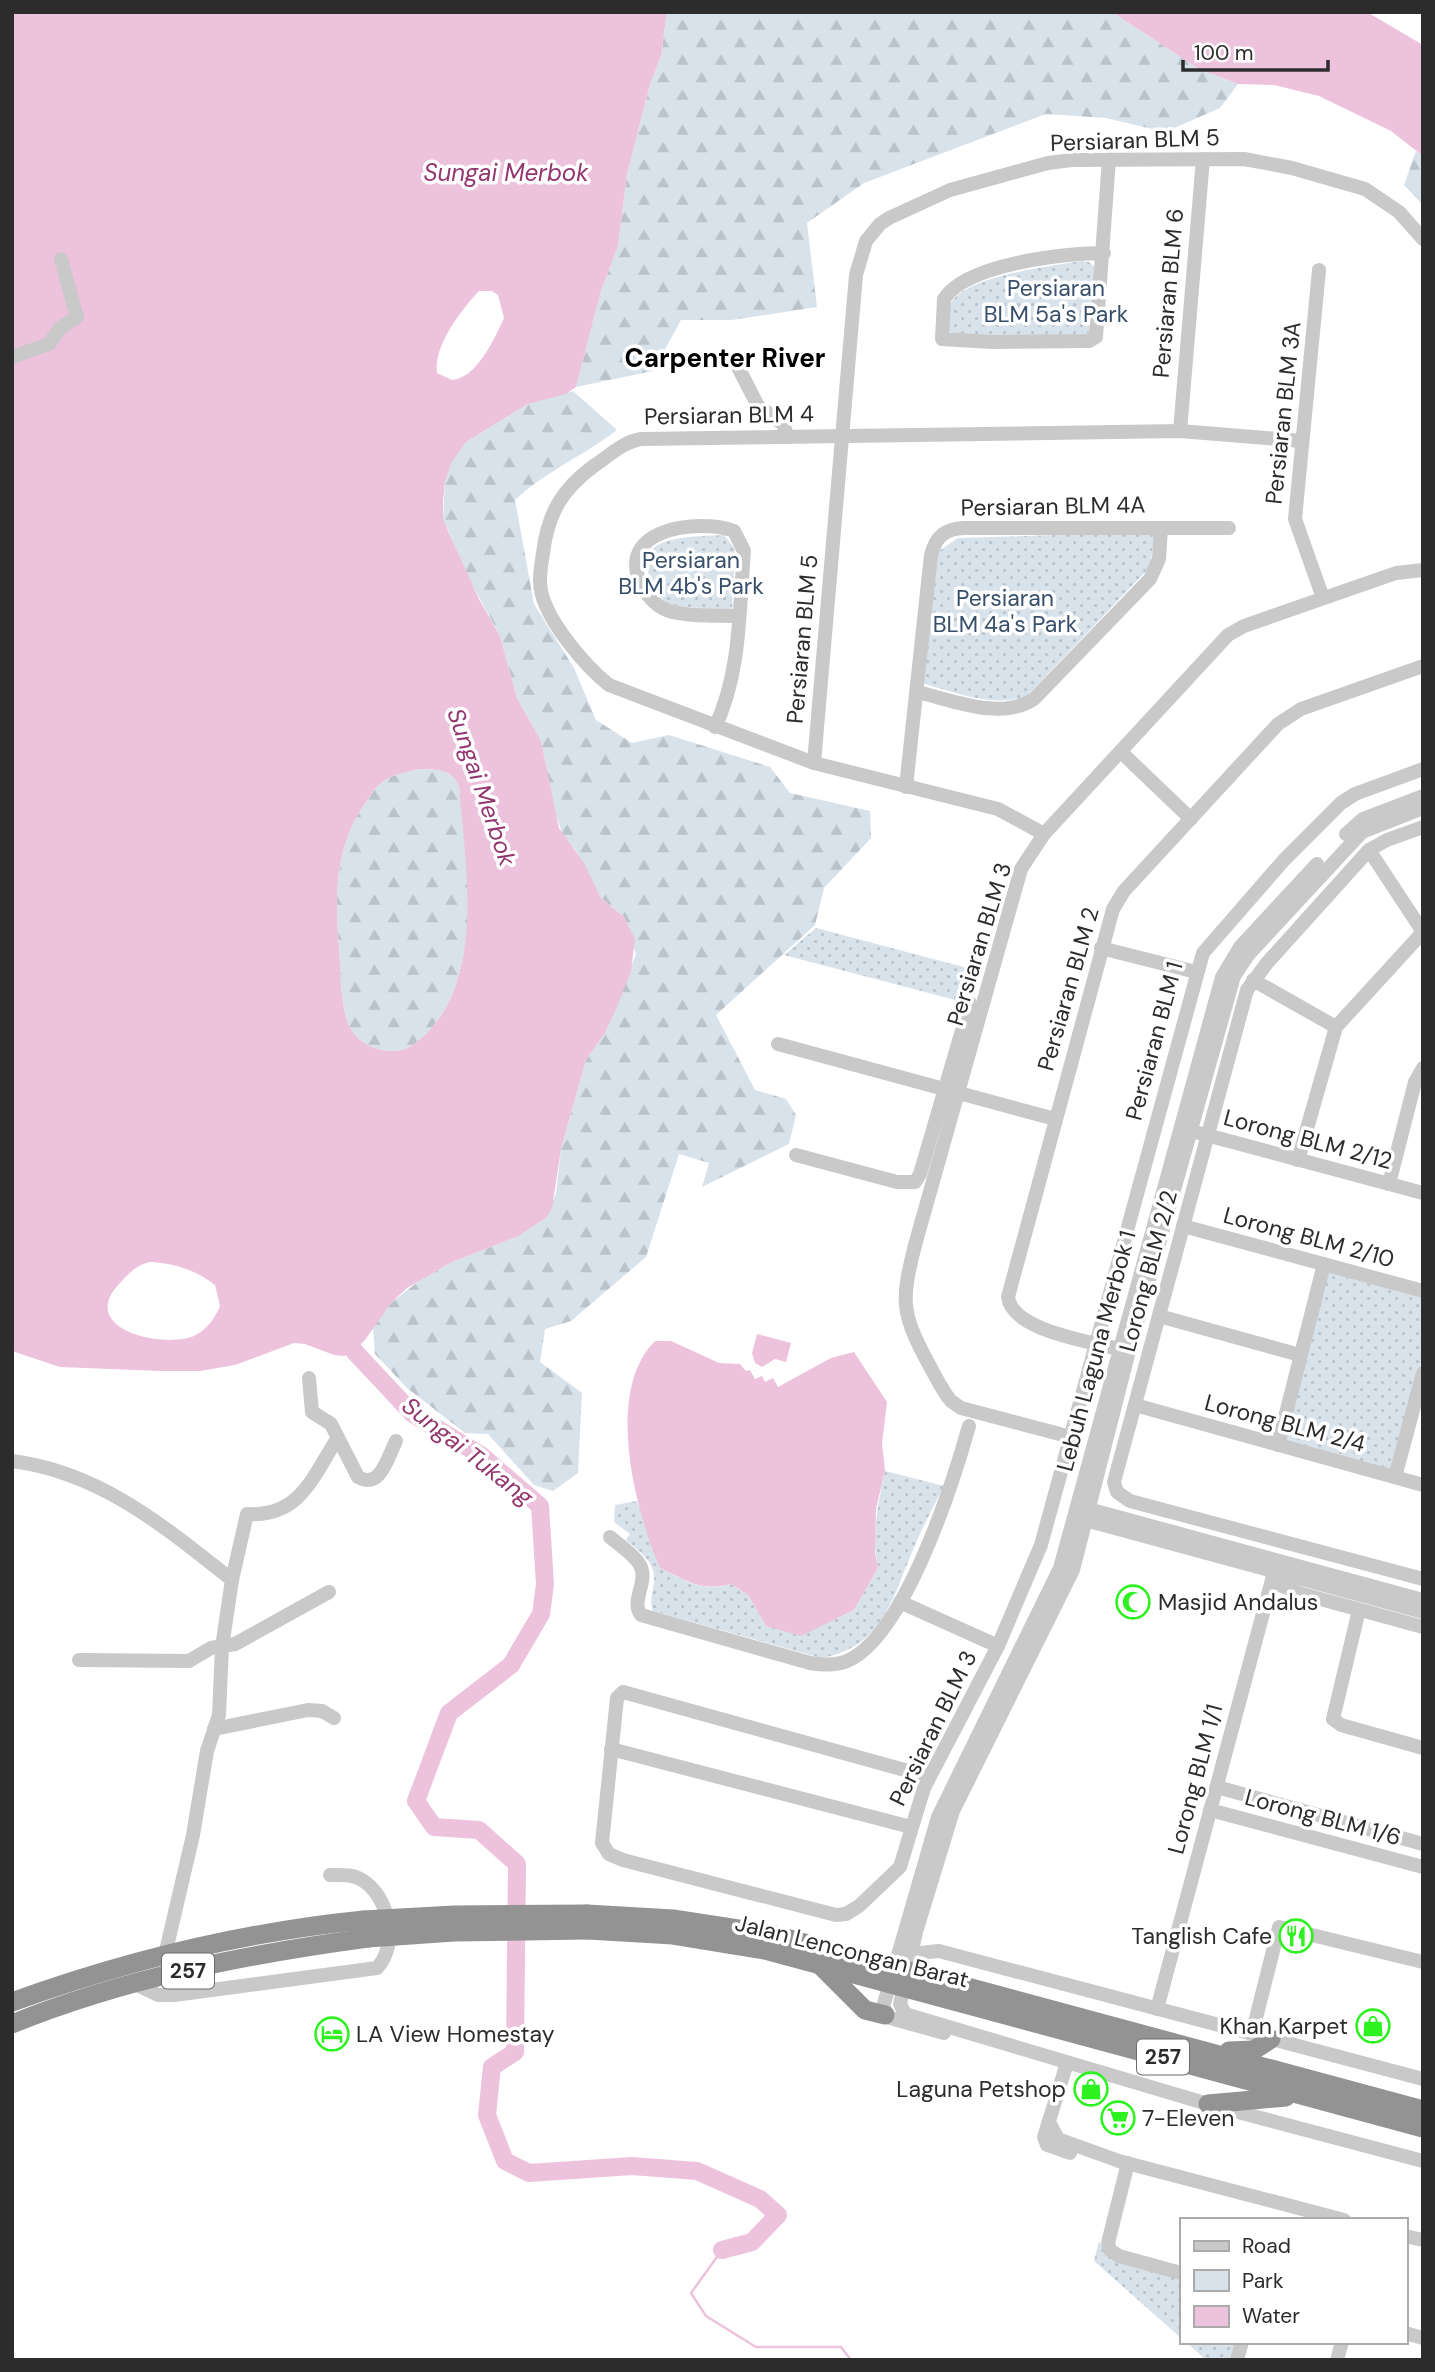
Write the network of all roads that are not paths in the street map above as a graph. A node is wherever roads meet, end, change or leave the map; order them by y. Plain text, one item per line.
1 (1110, 159) junction
2 (1203, 159) junction
3 (1423, 240) edge
4 (1104, 253) junction
5 (61, 259) dead end
6 (1319, 270) dead end
7 (12, 357) edge
8 (738, 366) dead end
9 (1180, 431) junction
10 (842, 436) junction
11 (788, 437) junction
12 (1302, 441) junction
13 (1161, 527) junction
14 (1229, 527) dead end
15 (1423, 570) edge
16 (1323, 598) junction
17 (739, 616) junction
18 (1423, 666) edge
19 (916, 692) junction
20 (715, 727) junction
21 (1121, 752) junction
22 (814, 763) junction
23 (1423, 769) edge
24 (906, 787) junction
25 (1423, 796) edge
26 (1423, 808) edge
27 (1191, 819) junction
28 (1423, 827) edge
29 (1044, 834) junction
30 (1369, 850) junction
31 (1423, 932) edge
32 (1101, 948) junction
33 (1196, 972) junction
34 (1253, 980) junction
35 (970, 1003) dead end
36 (1336, 1027) junction
37 (778, 1044) dead end
38 (1423, 1068) edge
39 (944, 1090) junction
40 (959, 1094) junction
41 (1055, 1119) junction
42 (1186, 1130) junction
43 (1208, 1135) junction
44 (796, 1155) dead end
45 (1298, 1160) junction
46 (1389, 1184) junction
47 (1423, 1193) edge
48 (1183, 1226) junction
49 (1324, 1264) junction
50 (1423, 1291) edge
51 (1159, 1316) junction
52 (1096, 1343) junction
53 (1124, 1350) junction
54 (1300, 1356) junction
55 (309, 1378) dead end
56 (1422, 1382) edge
57 (1135, 1405) junction
58 (969, 1426) dead end
59 (1071, 1437) junction
60 (337, 1439) junction
61 (396, 1441) dead end
62 (1278, 1445) junction
63 (12, 1461) edge
64 (1395, 1477) junction
65 (1423, 1485) edge
66 (1081, 1513) junction
67 (610, 1537) dead end
68 (1274, 1571) junction
69 (1423, 1579) edge
70 (232, 1580) junction
71 (329, 1592) dead end
72 (1302, 1594) junction
73 (1423, 1600) edge
74 (900, 1602) junction
75 (1265, 1606) junction
76 (1359, 1610) junction
77 (1423, 1612) edge
78 (1423, 1627) edge
79 (998, 1646) junction
80 (222, 1647) junction
81 (79, 1660) dead end
82 (334, 1718) dead end
83 (214, 1729) junction
84 (1423, 1748) edge
85 (611, 1749) junction
86 (930, 1777) junction
87 (1217, 1787) junction
88 (1210, 1810) junction
89 (911, 1827) junction
90 (1423, 1844) edge
91 (1423, 1867) edge
92 (330, 1875) dead end
93 (587, 1922) junction
94 (366, 1929) junction
95 (916, 1932) junction
96 (939, 1951) junction
97 (165, 1955) junction
98 (1422, 1961) edge
99 (903, 1962) junction
100 (820, 1965) junction
101 (135, 1984) junction
102 (895, 1986) junction
103 (12, 2002) edge
104 (1157, 2009) junction
105 (885, 2015) junction
106 (12, 2024) edge
107 (966, 2035) junction
108 (1261, 2037) junction
109 (1208, 2052) junction
110 (1067, 2063) junction
111 (1423, 2079) edge
112 (1308, 2098) junction
113 (1208, 2105) junction
114 (1423, 2110) edge
115 (1423, 2128) edge
116 (1423, 2161) edge
117 (1124, 2162) junction
118 (1336, 2218) edge
119 (1180, 2273) edge

1 - 2 street, Persiaran BLM 5
1 - 4 street
1 - 10 street, Persiaran BLM 5
2 - 3 street, Persiaran BLM 5
2 - 9 street, Persiaran BLM 6
4 - 4 street
5 - 7 street
6 - 12 street, Persiaran BLM 3A
8 - 11 street
9 - 10 street, Persiaran BLM 4
9 - 12 street, Persiaran BLM 4
10 - 11 street, Persiaran BLM 4
10 - 22 street, Persiaran BLM 5
11 - 20 street, Persiaran BLM 4
12 - 16 street, Persiaran BLM 3A
13 - 14 street, Persiaran BLM 4A
13 - 19 street, Persiaran BLM 4A
13 - 19 street, Persiaran BLM 4A
15 - 16 street, Persiaran BLM 3
16 - 21 street, Persiaran BLM 3
17 - 17 street
17 - 20 street
18 - 27 street, Persiaran BLM 2
19 - 24 street, Persiaran BLM 4A
20 - 22 street, Persiaran BLM 4
21 - 27 street
21 - 29 street, Persiaran BLM 3
22 - 24 street, Persiaran BLM 4
23 - 33 street, Persiaran BLM 1
24 - 29 street, Persiaran BLM 4
25 - 42 street, Lebuh Laguna Merbok 1
26 - 42 street, Lebuh Laguna Merbok 1
27 - 32 street, Persiaran BLM 2
28 - 30 street, Lorong BLM 2/2
29 - 40 street, Persiaran BLM 3
30 - 31 street
30 - 34 street, Lorong BLM 2/2
31 - 36 street
32 - 33 street
32 - 41 street, Persiaran BLM 2
33 - 52 street, Persiaran BLM 1
34 - 36 street
34 - 43 street, Lorong BLM 2/2
35 - 39 street
36 - 45 street
37 - 39 street
38 - 46 street
39 - 40 street
39 - 44 street
40 - 41 street
40 - 59 street, Persiaran BLM 3
41 - 52 street, Persiaran BLM 2
42 - 43 street, Lorong BLM 2/12
42 - 53 street, Lebuh Laguna Merbok 1
43 - 45 street, Lorong BLM 2/12
43 - 48 street, Lorong BLM 2/2
45 - 46 street, Lorong BLM 2/12
46 - 47 street, Lorong BLM 2/12
48 - 49 street, Lorong BLM 2/10
48 - 51 street, Lorong BLM 2/2
49 - 50 street, Lorong BLM 2/10
49 - 54 street
51 - 54 street
51 - 57 street, Lorong BLM 2/2
52 - 53 street, Persiaran BLM 2
52 - 59 street, Persiaran BLM 3
53 - 66 street, Lebuh Laguna Merbok 1
54 - 62 street
55 - 60 street
56 - 64 street
57 - 62 street, Lorong BLM 2/4
57 - 69 street, Lorong BLM 2/2
58 - 74 street
59 - 79 street, Persiaran BLM 3
60 - 61 street
60 - 70 street
62 - 64 street, Lorong BLM 2/4
63 - 70 street
64 - 65 street, Lorong BLM 2/4
66 - 68 street
66 - 95 street, Lebuh Laguna Merbok 1
66 - 99 street, Lebuh Laguna Merbok 1
67 - 74 street
68 - 72 street
68 - 73 street
68 - 75 street, Lorong BLM 1/1
68 - 77 street
70 - 80 street
71 - 80 street
72 - 75 street
72 - 76 street
74 - 79 street
75 - 87 street, Lorong BLM 1/1
76 - 78 street
76 - 84 street
79 - 86 street, Persiaran BLM 3
80 - 81 street
80 - 83 street
82 - 83 street
83 - 97 street
85 - 86 street, Persiaran BLM 3
85 - 89 street
85 - 89 street, Persiaran BLM 3
86 - 89 street, Persiaran BLM 3
87 - 88 street, Lorong BLM 1/1
87 - 90 street, Lorong BLM 1/6
88 - 91 street, Lorong BLM 1/6
88 - 104 street, Lorong BLM 1/1
92 - 101 street
93 - 94 highway, Jalan Lencongan Barat / 257, bridge
93 - 99 highway, Jalan Lencongan Barat / 257
93 - 100 highway, Jalan Lencongan Barat / 257
94 - 97 highway, Jalan Lencongan Barat / 257
94 - 101 highway, Jalan Lencongan Barat / 257
95 - 96 street
95 - 99 street, Lebuh Laguna Merbok 1
96 - 99 street
96 - 104 street
97 - 103 highway, Jalan Lencongan Barat / 257
98 - 108 street
99 - 102 street, Lebuh Laguna Merbok 1
99 - 109 highway, Jalan Lencongan Barat / 257
100 - 102 highway, Jalan Lencongan Barat / 257
100 - 105 highway
101 - 106 highway, Jalan Lencongan Barat / 257
102 - 105 street, Lebuh Laguna Merbok 1
102 - 107 street
102 - 112 highway, Jalan Lencongan Barat / 257
104 - 108 street
105 - 107 street
107 - 110 street
108 - 109 highway
108 - 111 street
109 - 114 highway, Jalan Lencongan Barat / 257
110 - 113 street
110 - 117 street
112 - 113 highway
112 - 115 highway, Jalan Lencongan Barat / 257
113 - 116 street
117 - 118 street
117 - 119 street

